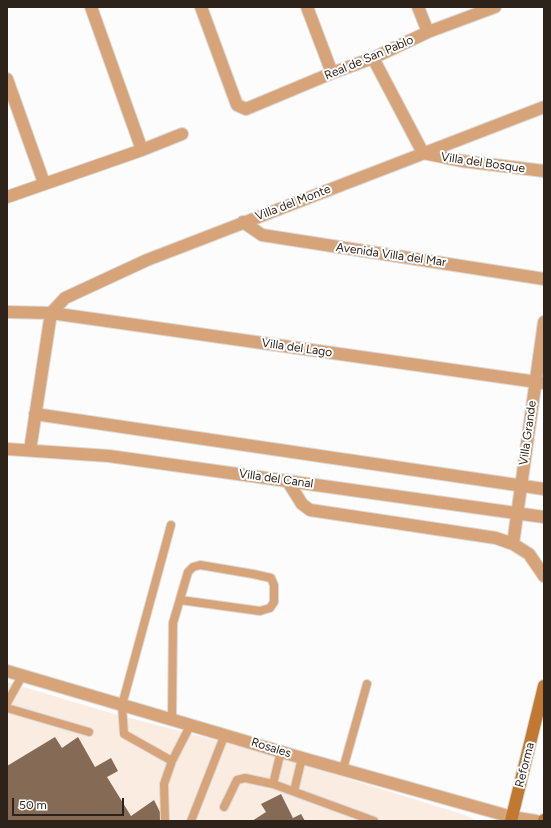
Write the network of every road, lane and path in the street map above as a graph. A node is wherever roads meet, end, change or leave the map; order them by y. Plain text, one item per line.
1 (91, 7) edge
2 (201, 7) edge
3 (307, 7) edge
4 (418, 7) edge
5 (495, 7) edge
6 (428, 32) junction
7 (374, 58) junction
8 (332, 73) junction
9 (7, 79) edge
10 (544, 107) edge
11 (182, 134) dead end
12 (142, 150) junction
13 (423, 153) junction
14 (544, 171) edge
15 (44, 183) junction
16 (7, 197) edge
17 (243, 222) junction
18 (544, 279) edge
19 (7, 312) edge
20 (51, 313) junction
21 (544, 322) edge
22 (539, 382) edge
23 (35, 414) junction
24 (7, 449) edge
25 (30, 450) junction
26 (287, 480) junction
27 (521, 485) junction
28 (544, 489) edge
29 (517, 513) junction
30 (544, 517) edge
31 (171, 525) dead end
32 (513, 544) junction
33 (544, 576) edge
34 (180, 600) junction
35 (7, 671) edge
36 (22, 676) junction
37 (367, 684) dead end
38 (544, 686) edge
39 (7, 703) edge
40 (122, 705) junction
41 (7, 708) edge
42 (172, 719) junction
43 (192, 724) junction
44 (89, 732) dead end
45 (225, 734) junction
46 (281, 751) junction
47 (302, 758) junction
48 (172, 761) junction
49 (343, 769) junction
50 (273, 784) junction
51 (294, 791) junction
52 (224, 807) dead end
53 (512, 819) edge
54 (165, 821) edge
55 (191, 821) edge
56 (374, 821) edge
57 (536, 821) edge

1 - 12 street
2 - 8 street, Real de San Pablo
3 - 8 street
4 - 6 street
5 - 6 street, Real de San Pablo
6 - 7 street, Real de San Pablo
7 - 8 street, Real de San Pablo
7 - 13 street
9 - 15 street
10 - 13 street, Villa del Monte
11 - 12 street
12 - 15 street
13 - 14 street, Villa del Bosque
13 - 17 street, Villa del Monte
15 - 16 street
17 - 18 street, Avenida Villa del Mar
17 - 20 street, Villa del Monte
19 - 20 street, Villa del Lago
20 - 22 street, Villa del Lago
20 - 23 street
21 - 22 street, Villa Grande
22 - 27 street, Villa Grande
23 - 25 street
23 - 27 street
24 - 25 street, Villa del Canal
25 - 26 street, Villa del Canal
26 - 29 street, Villa del Canal
26 - 32 street
27 - 28 street
27 - 29 street, Villa Grande
29 - 30 street, Villa del Canal
29 - 32 street, Villa Grande
31 - 40 lane
32 - 33 street
34 - 34 lane
34 - 42 lane
35 - 36 street, Rosales
36 - 39 lane
36 - 40 street, Rosales
37 - 49 lane
38 - 53 main road, Reforma
40 - 42 street, Rosales
40 - 48 lane
41 - 44 lane
42 - 43 street, Rosales
43 - 45 street, Rosales
43 - 48 lane
45 - 46 street, Rosales
45 - 55 lane
46 - 47 street, Rosales
46 - 50 lane
47 - 49 street, Rosales
47 - 51 lane
48 - 54 lane
49 - 53 street, Rosales
50 - 51 lane
50 - 52 lane
51 - 56 lane
53 - 57 street, Rosales

